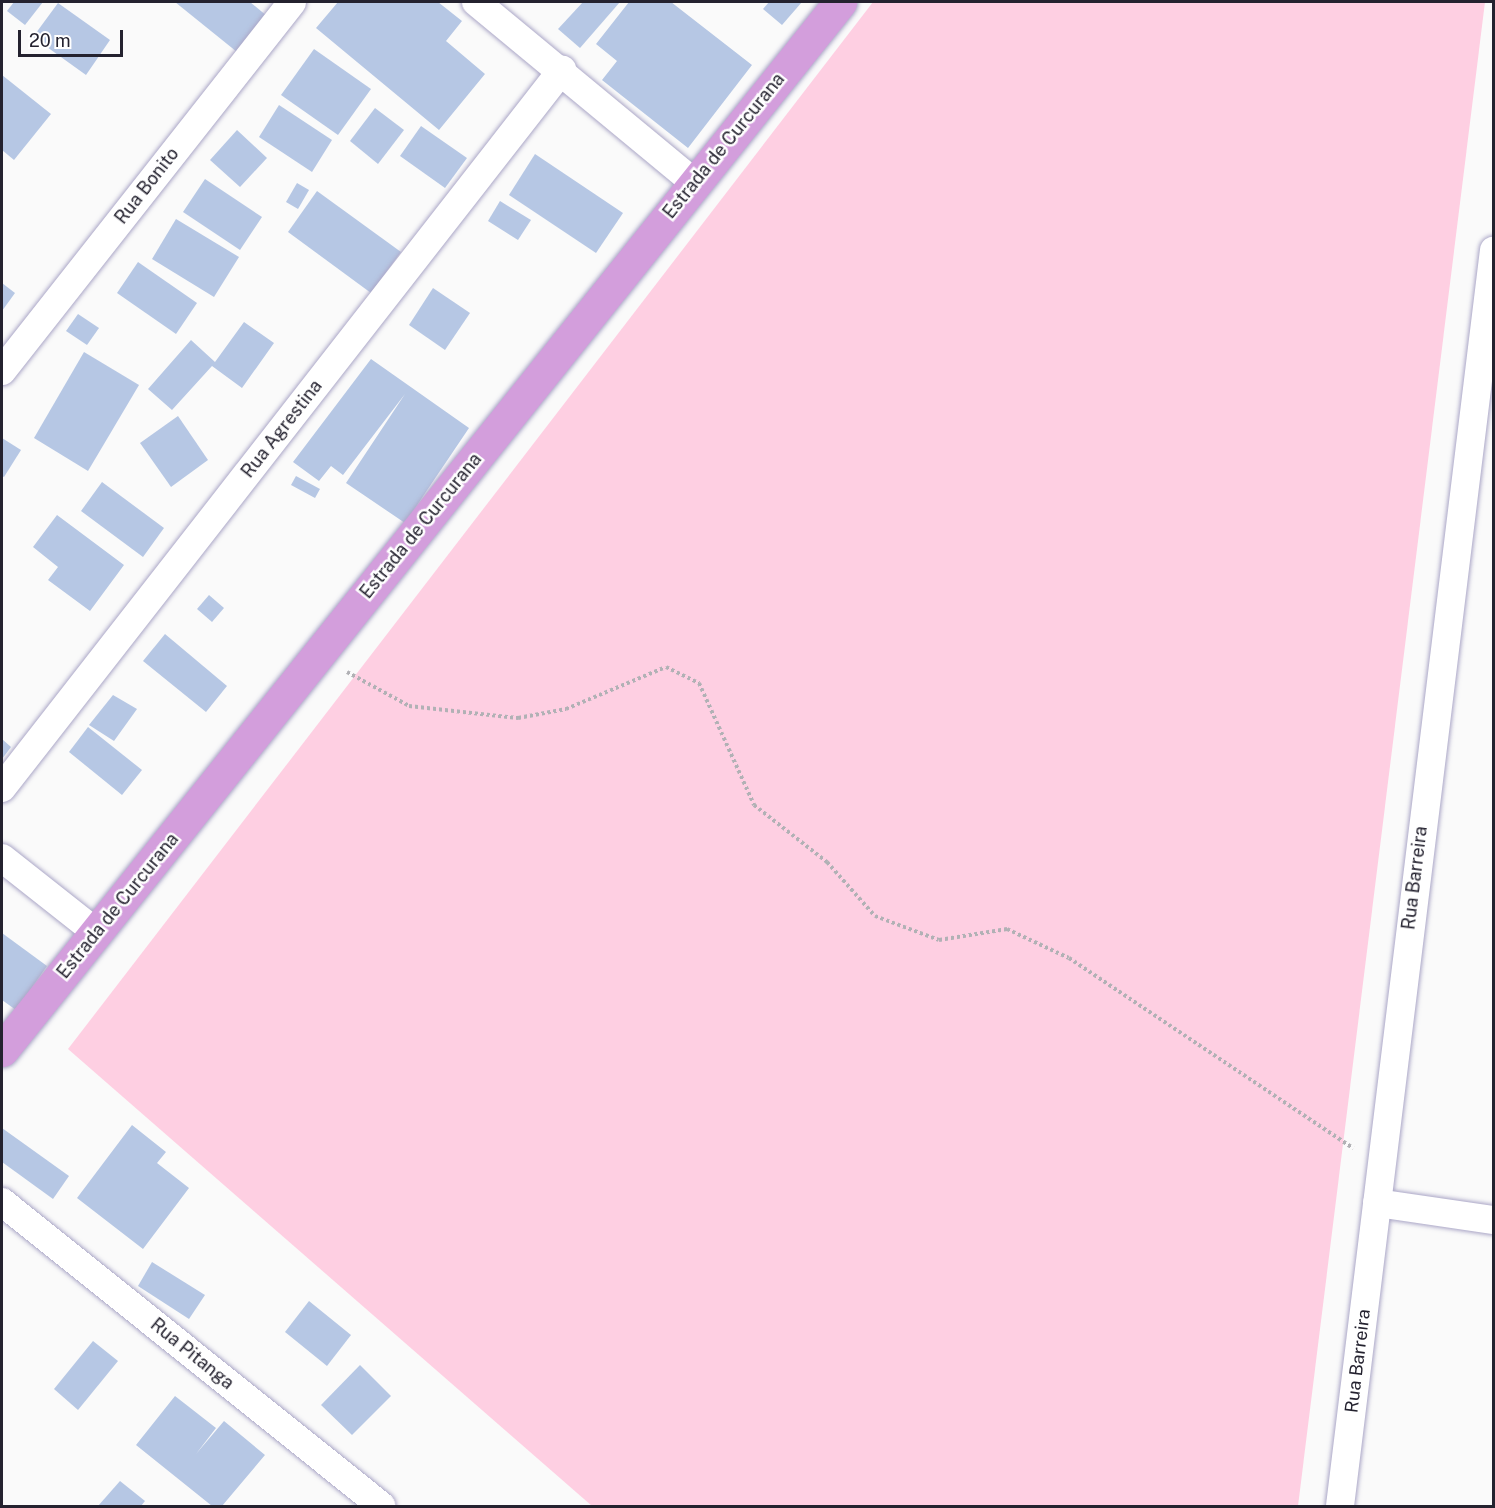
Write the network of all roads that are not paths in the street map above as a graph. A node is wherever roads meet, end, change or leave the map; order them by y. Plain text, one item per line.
1 (292, 2) edge
2 (476, 2) edge
3 (840, 2) edge
4 (562, 70) junction
5 (695, 183) junction
6 (1494, 250) edge
7 (2, 371) edge
8 (2, 788) edge
9 (2, 858) edge
10 (97, 933) junction
11 (2, 1050) edge
12 (2, 1203) edge
13 (1377, 1203) junction
14 (1494, 1220) edge
15 (381, 1506) edge
16 (1340, 1506) edge

1 - 7 street, Rua Bonito
2 - 4 street
3 - 5 main road, Estrada de Curcurana
4 - 5 street
4 - 8 street, Rua Agrestina
5 - 10 main road, Estrada de Curcurana
6 - 13 street, Rua Barreira
9 - 10 street
10 - 11 main road, Estrada de Curcurana
12 - 15 street, Rua Pitanga
13 - 14 street
13 - 16 street, Rua Barreira

